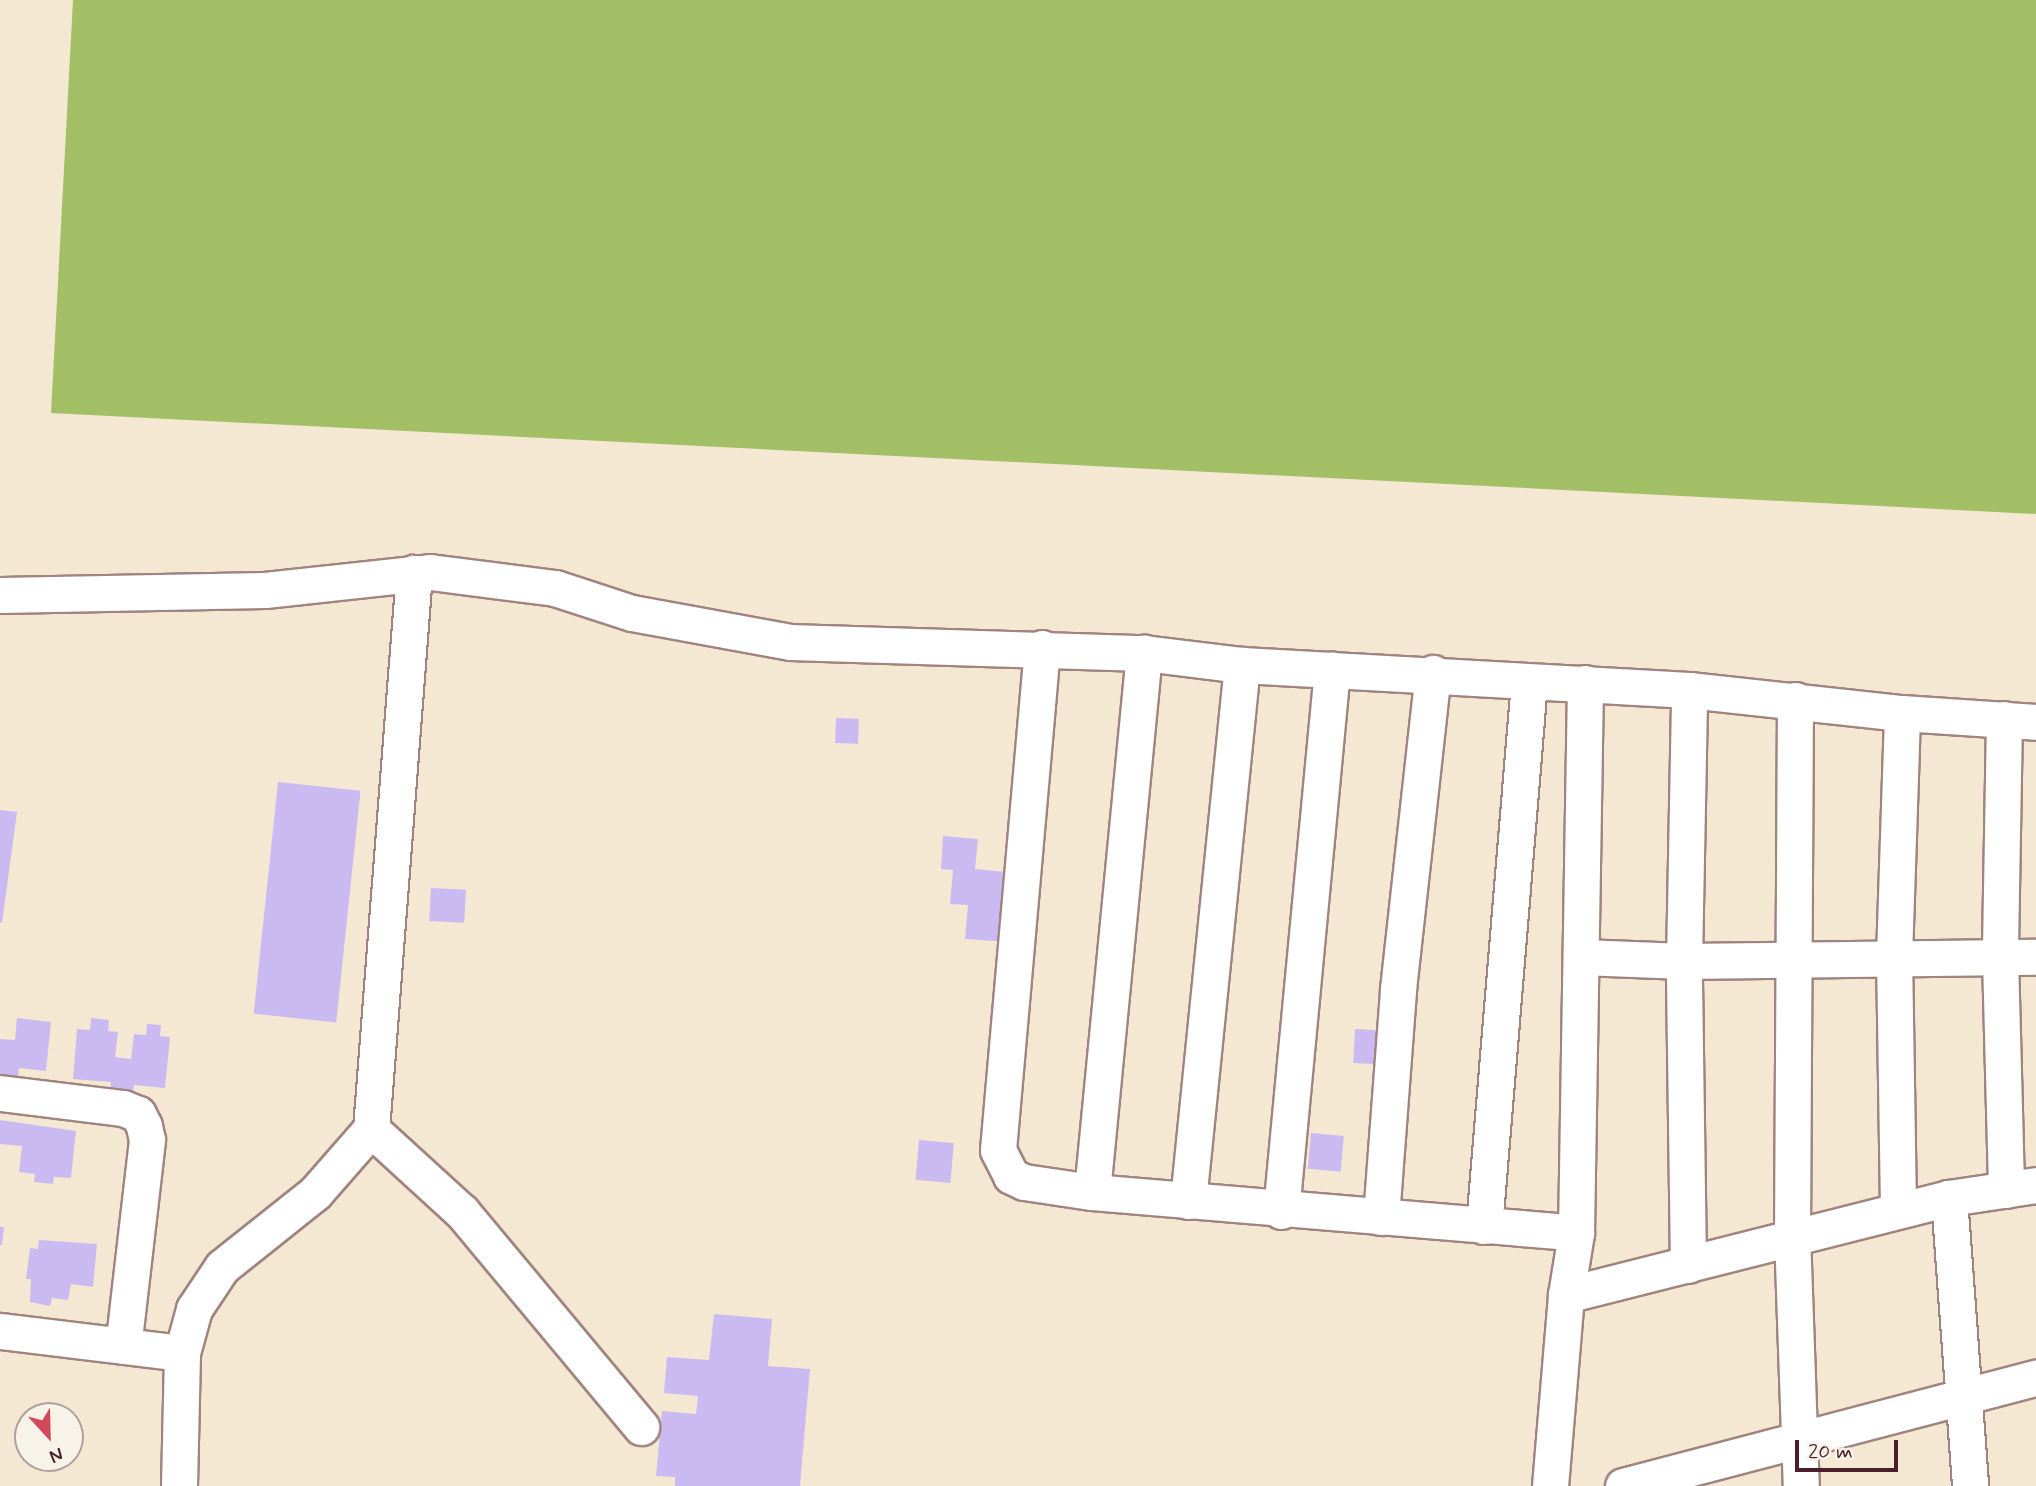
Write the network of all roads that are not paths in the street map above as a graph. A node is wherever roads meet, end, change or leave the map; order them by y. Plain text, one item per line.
1 (414, 573) junction
2 (0, 595) edge
3 (1042, 648) junction
4 (1144, 653) junction
5 (1242, 665) junction
6 (1332, 669) junction
7 (1433, 673) junction
8 (1529, 682) junction
9 (1585, 683) junction
10 (1689, 690) junction
11 (1795, 700) junction
12 (1902, 713) junction
13 (2020, 721) edge
14 (1581, 957) junction
15 (1895, 957) junction
16 (2000, 957) junction
17 (2036, 957) edge
18 (1795, 959) junction
19 (1684, 961) junction
20 (0, 1093) edge
21 (371, 1129) junction
22 (2021, 1187) edge
23 (1092, 1192) junction
24 (1949, 1198) junction
25 (1188, 1201) junction
26 (1898, 1209) junction
27 (1281, 1211) junction
28 (1381, 1217) junction
29 (1484, 1226) junction
30 (1576, 1233) junction
31 (1793, 1234) junction
32 (1688, 1265) junction
33 (1566, 1295) junction
34 (0, 1331) edge
35 (123, 1346) junction
36 (182, 1353) junction
37 (2036, 1378) edge
38 (1964, 1395) junction
39 (641, 1427) dead end
40 (1800, 1440) junction
41 (186, 1485) edge
42 (1550, 1486) edge
43 (1623, 1486) edge
44 (1801, 1486) edge
45 (1970, 1486) edge

1 - 2 street
1 - 3 street
1 - 21 street
3 - 4 street
3 - 23 street
4 - 5 street
4 - 23 street
5 - 6 street
5 - 25 street
6 - 7 street
6 - 27 street
7 - 8 street
7 - 28 street
8 - 9 street
8 - 29 street
9 - 10 street
9 - 14 street
10 - 11 street
10 - 19 street
11 - 12 street
11 - 18 street
12 - 13 street
12 - 15 street
13 - 16 street
14 - 19 street
14 - 30 street
15 - 16 street
15 - 18 street
15 - 26 street
16 - 17 street
16 - 22 street
18 - 19 street
18 - 31 street
19 - 32 street
20 - 35 street
21 - 36 street
21 - 39 street
22 - 24 street
23 - 25 street
24 - 26 street
24 - 38 street
25 - 27 street
26 - 31 street
27 - 28 street
28 - 29 street
29 - 30 street
30 - 33 street
31 - 32 street
31 - 40 street
32 - 33 street
33 - 42 street
34 - 35 street
35 - 36 street
36 - 41 street
37 - 38 street
38 - 40 street
38 - 45 street
40 - 43 street
40 - 44 street

